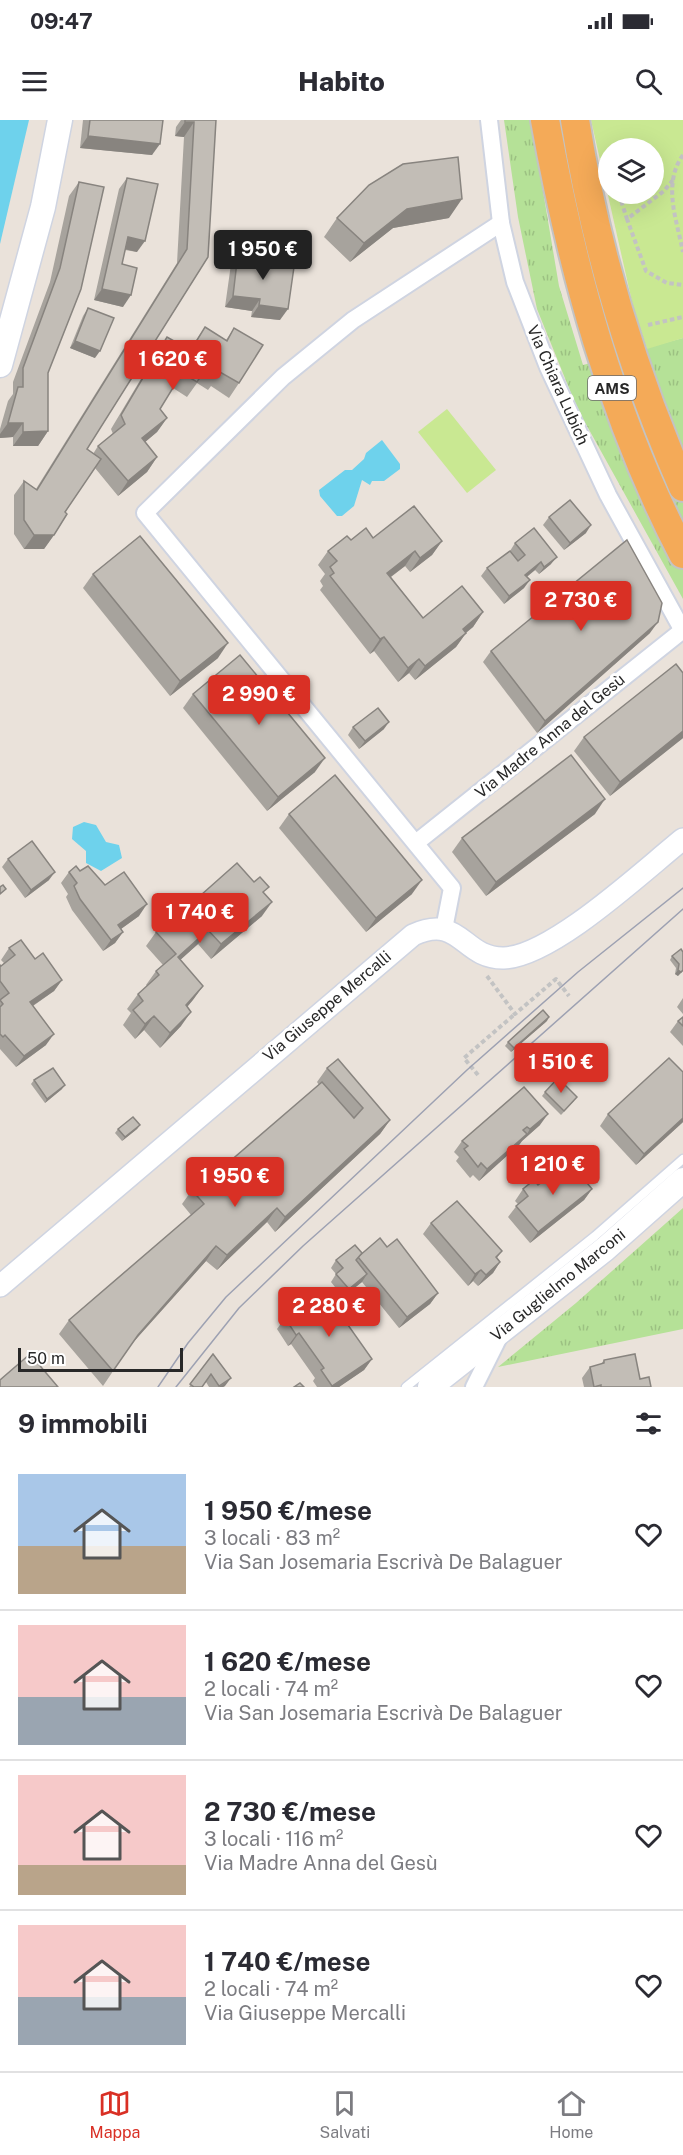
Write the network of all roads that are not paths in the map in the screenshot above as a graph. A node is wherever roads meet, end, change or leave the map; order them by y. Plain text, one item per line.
1 (60, 120) edge
2 (489, 120) edge
3 (545, 120) edge
4 (576, 120) edge
5 (501, 224) junction
6 (0, 365) edge
7 (683, 488) edge
8 (683, 554) edge
9 (683, 631) edge
10 (683, 839) edge
11 (417, 842) junction
12 (444, 928) junction
13 (683, 1159) edge
14 (683, 1180) edge
15 (0, 1286) edge
16 (501, 1333) junction
17 (406, 1387) edge
18 (430, 1387) edge
19 (474, 1387) edge

1 - 6 main road
2 - 5 street, Via Chiara Lubich
3 - 8 highway, AMS
4 - 7 highway, AMS
5 - 9 street, Via Chiara Lubich
5 - 11 street
9 - 11 street, Via Madre Anna del Gesù
10 - 12 street
11 - 12 street
12 - 15 street, Via Giuseppe Mercalli
13 - 17 lane
14 - 16 main road, Via Guglielmo Marconi
16 - 18 main road, Via Guglielmo Marconi
16 - 19 street

